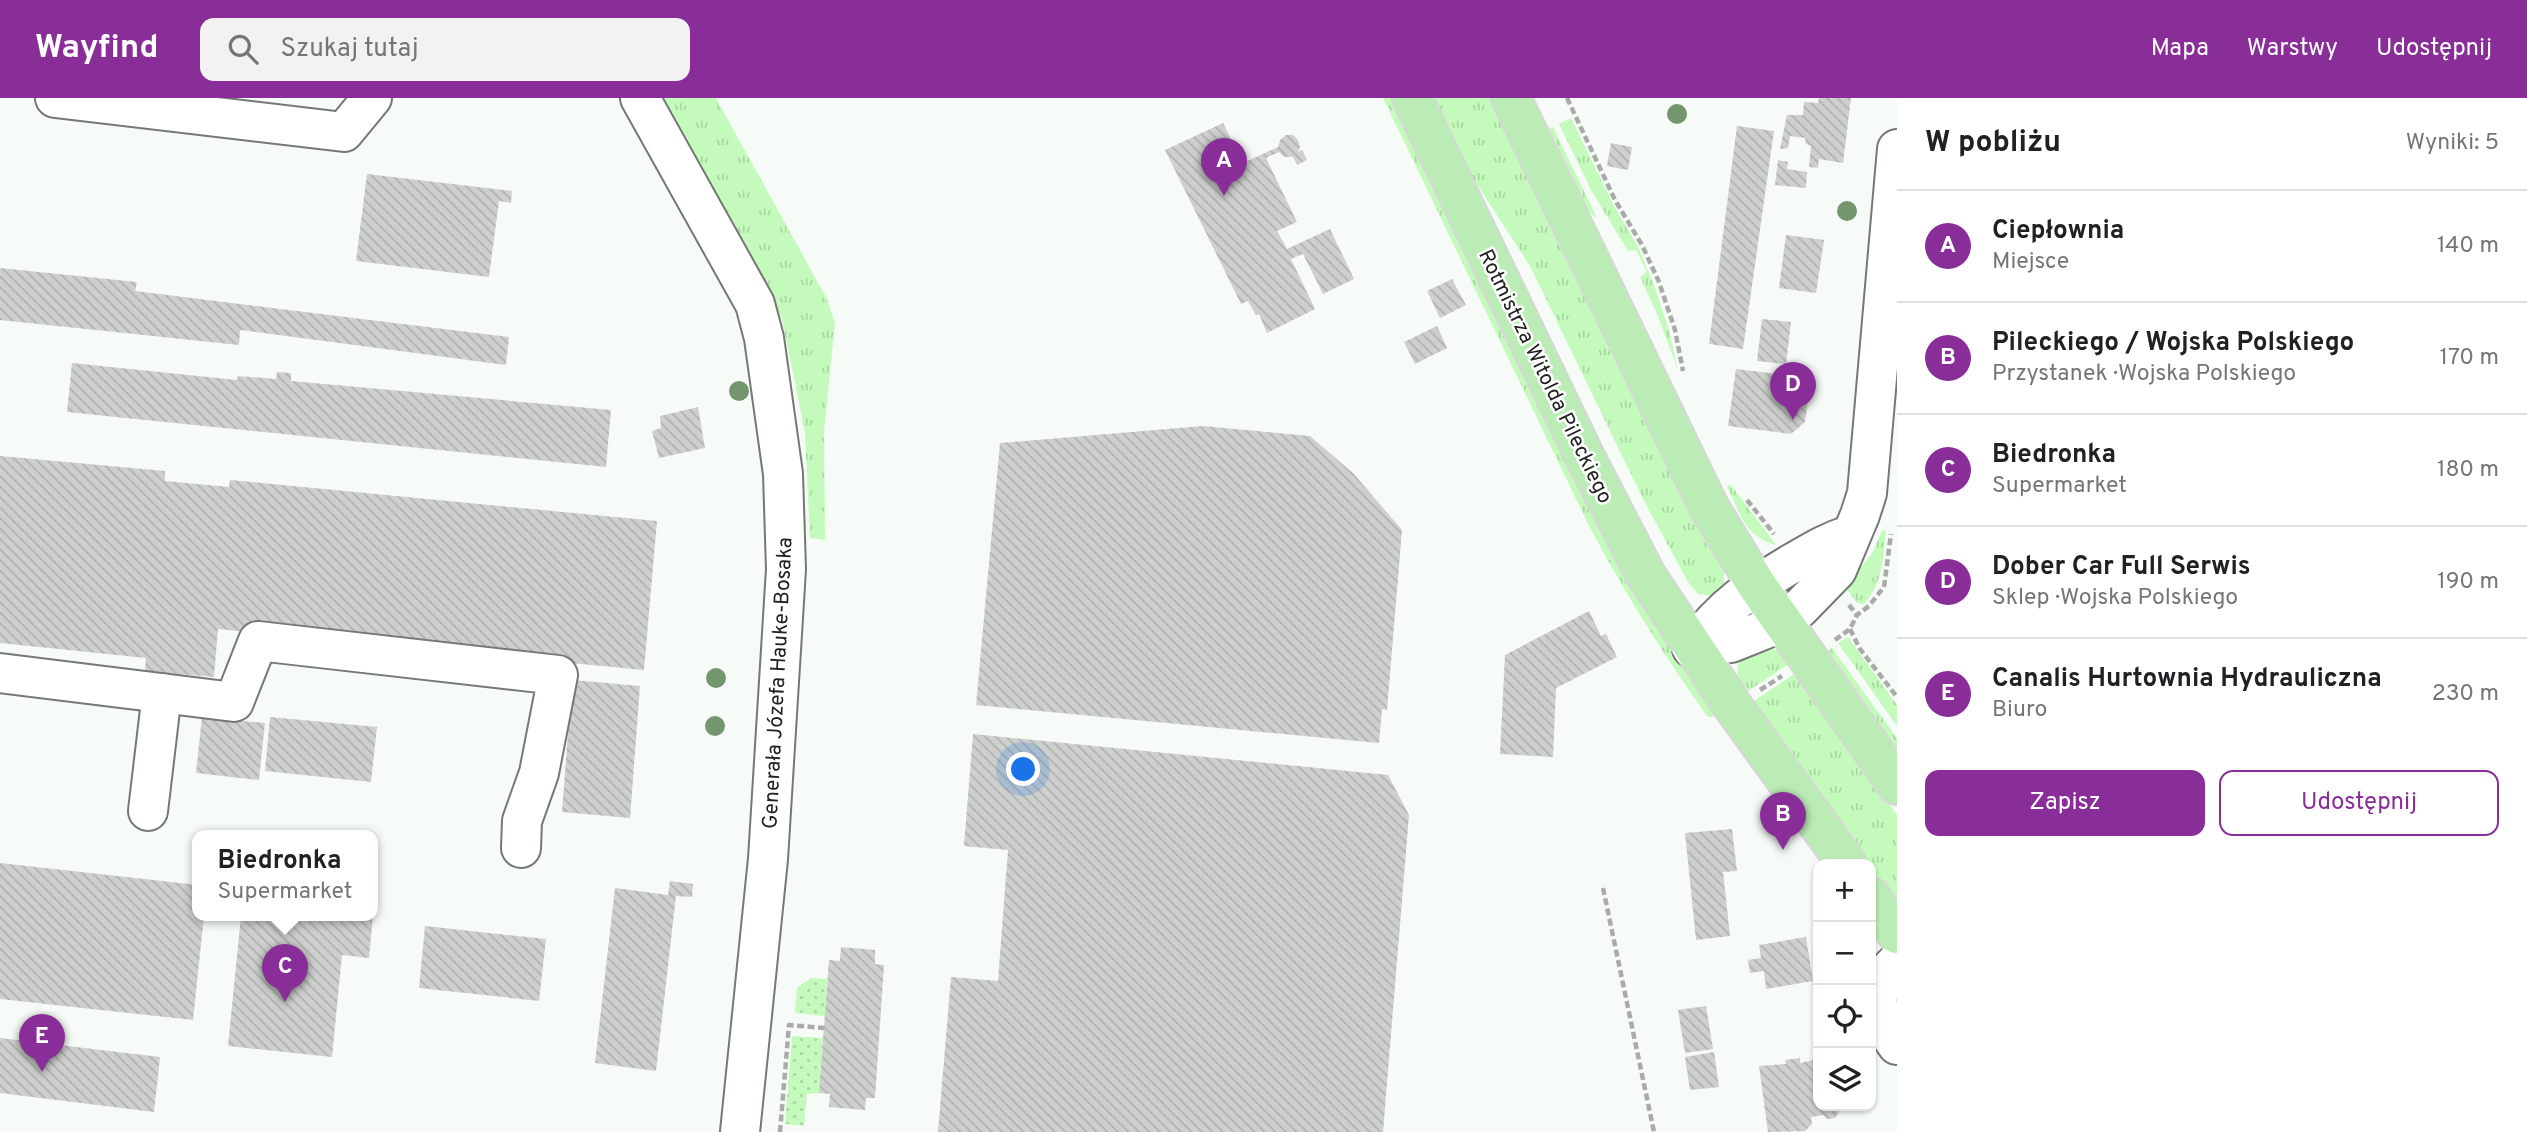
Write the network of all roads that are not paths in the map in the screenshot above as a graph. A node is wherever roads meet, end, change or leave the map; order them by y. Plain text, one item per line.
1 (55, 98) edge
2 (372, 98) edge
3 (640, 98) edge
4 (1412, 98) edge
5 (1511, 98) edge
6 (1897, 149) edge
7 (1850, 535) junction
8 (1756, 584) junction
9 (1783, 622) junction
10 (1692, 648) junction
11 (0, 673) edge
12 (162, 693) junction
13 (1897, 785) edge
14 (148, 811) dead end
15 (521, 848) dead end
16 (1843, 859) edge
17 (1876, 904) edge
18 (1897, 934) edge
19 (1897, 962) edge
20 (1897, 1045) edge
21 (740, 1132) edge

1 - 2 street
3 - 21 street, Generała Józefa Hauke-Bosaka
4 - 10 main road, Rotmistrza Witolda Pileckiego
5 - 8 main road
6 - 7 street
7 - 8 street
7 - 9 street
8 - 9 main road
8 - 10 street
9 - 10 street
9 - 13 main road
10 - 16 main road, Rotmistrza Witolda Pileckiego
11 - 12 street
12 - 14 street
12 - 15 street
17 - 18 main road
19 - 20 street

